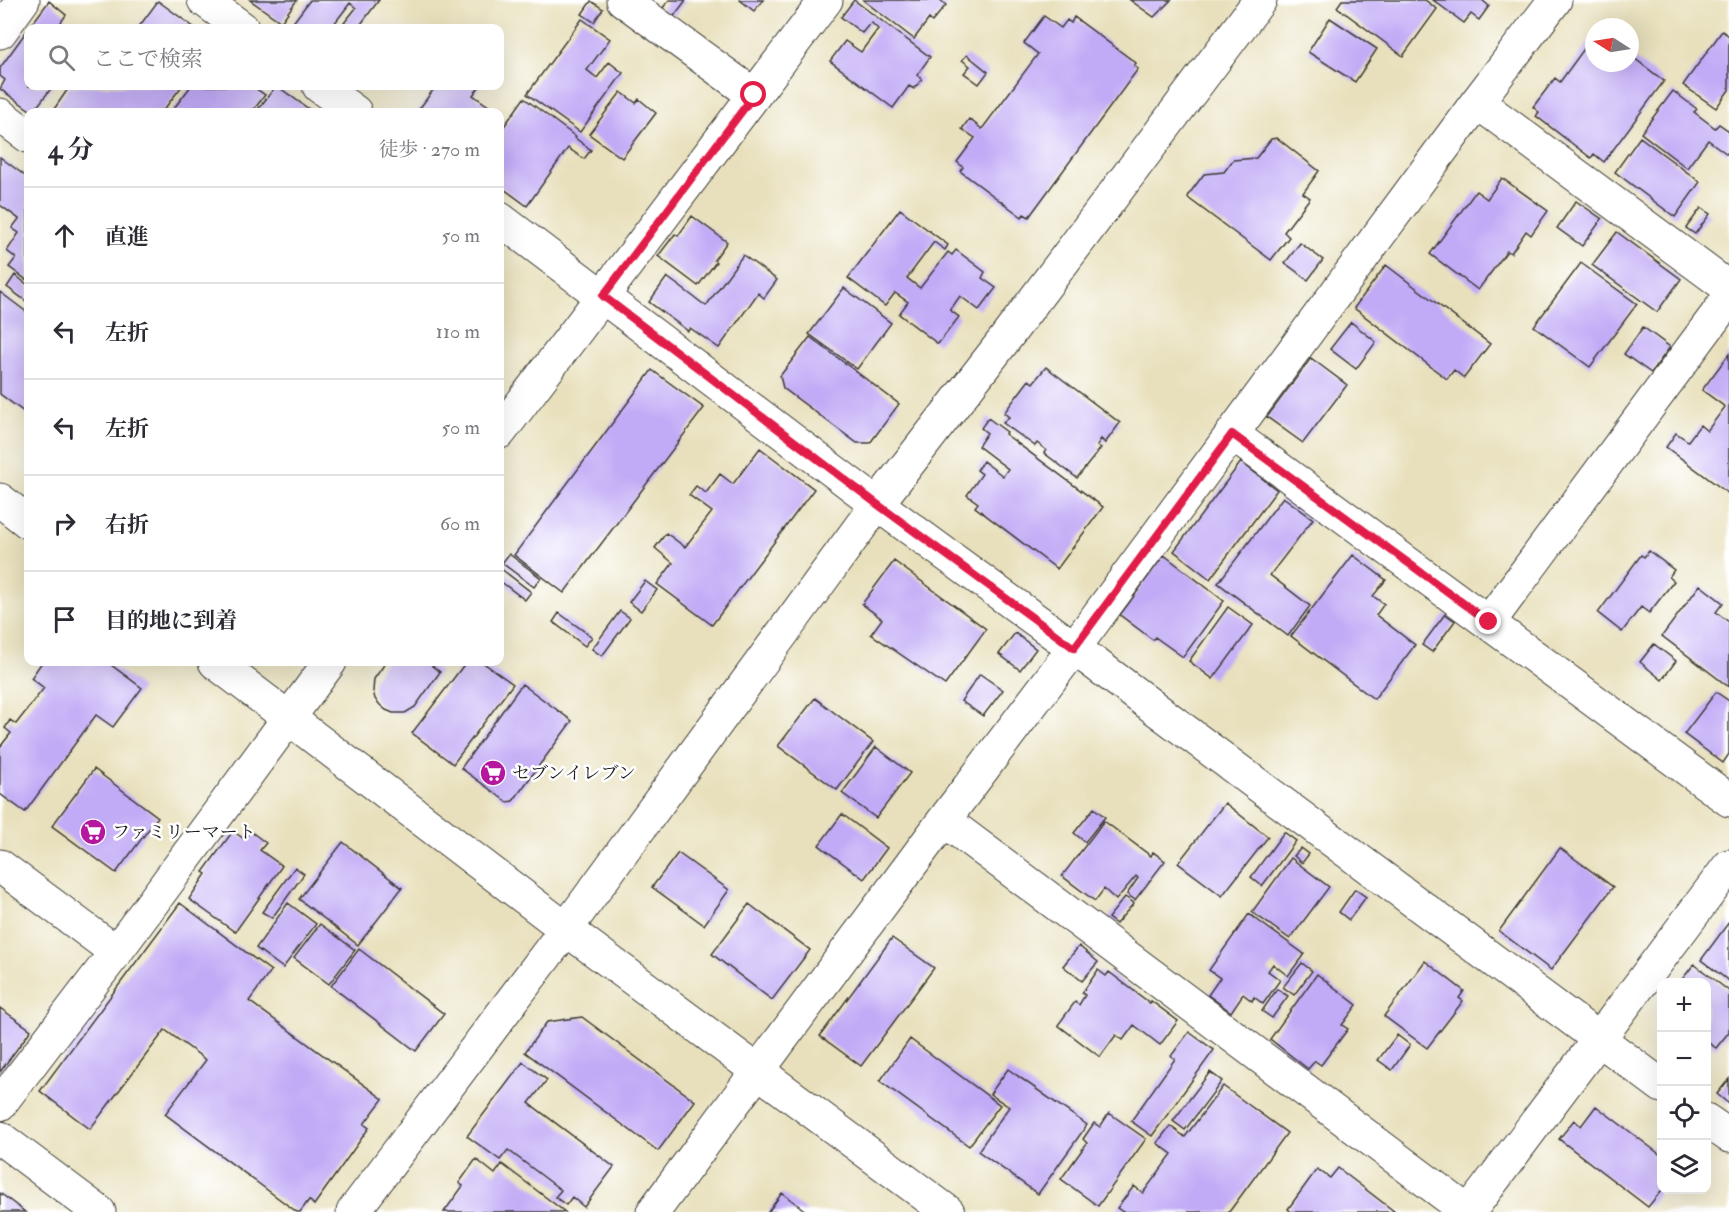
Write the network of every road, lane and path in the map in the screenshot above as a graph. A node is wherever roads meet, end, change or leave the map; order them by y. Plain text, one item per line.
1 (23, 0) edge
2 (204, 0) edge
3 (623, 0) edge
4 (826, 0) edge
5 (1260, 0) edge
6 (1555, 0) edge
7 (237, 24) edge
8 (0, 33) edge
9 (325, 90) edge
10 (754, 95) junction
11 (1477, 102) junction
12 (349, 108) edge
13 (0, 115) edge
14 (24, 133) edge
15 (504, 222) edge
16 (1729, 288) edge
17 (603, 296) junction
18 (1729, 298) edge
19 (504, 427) edge
20 (1232, 434) junction
21 (0, 500) edge
22 (877, 504) junction
23 (24, 519) edge
24 (1489, 622) junction
25 (1074, 648) junction
26 (220, 666) edge
27 (327, 666) edge
28 (289, 717) junction
29 (1729, 800) edge
30 (944, 820) junction
31 (0, 866) edge
32 (1729, 866) edge
33 (566, 929) junction
34 (116, 952) junction
35 (1600, 1040) junction
36 (758, 1071) junction
37 (1657, 1082) edge
38 (0, 1104) edge
39 (1711, 1123) edge
40 (1729, 1136) edge
41 (0, 1138) edge
42 (99, 1212) edge
43 (352, 1212) edge
44 (653, 1212) edge
45 (948, 1212) edge
46 (1468, 1212) edge

1 - 8 street
2 - 7 street
3 - 10 street
4 - 10 street
5 - 22 street
6 - 11 street
9 - 12 street
10 - 17 street
11 - 16 street
11 - 20 street
13 - 14 street
15 - 17 street
17 - 19 street
17 - 22 street
18 - 24 street
20 - 24 street
20 - 25 street
21 - 23 street
22 - 25 street
22 - 33 street
24 - 29 street
25 - 30 street
25 - 35 street
26 - 28 street
27 - 28 street
28 - 33 street
28 - 34 street
30 - 36 street
30 - 46 street
31 - 34 street
32 - 35 street
33 - 36 street
33 - 43 street
34 - 38 street
35 - 37 street
35 - 46 street
36 - 44 street
36 - 45 street
39 - 40 street
41 - 42 street

